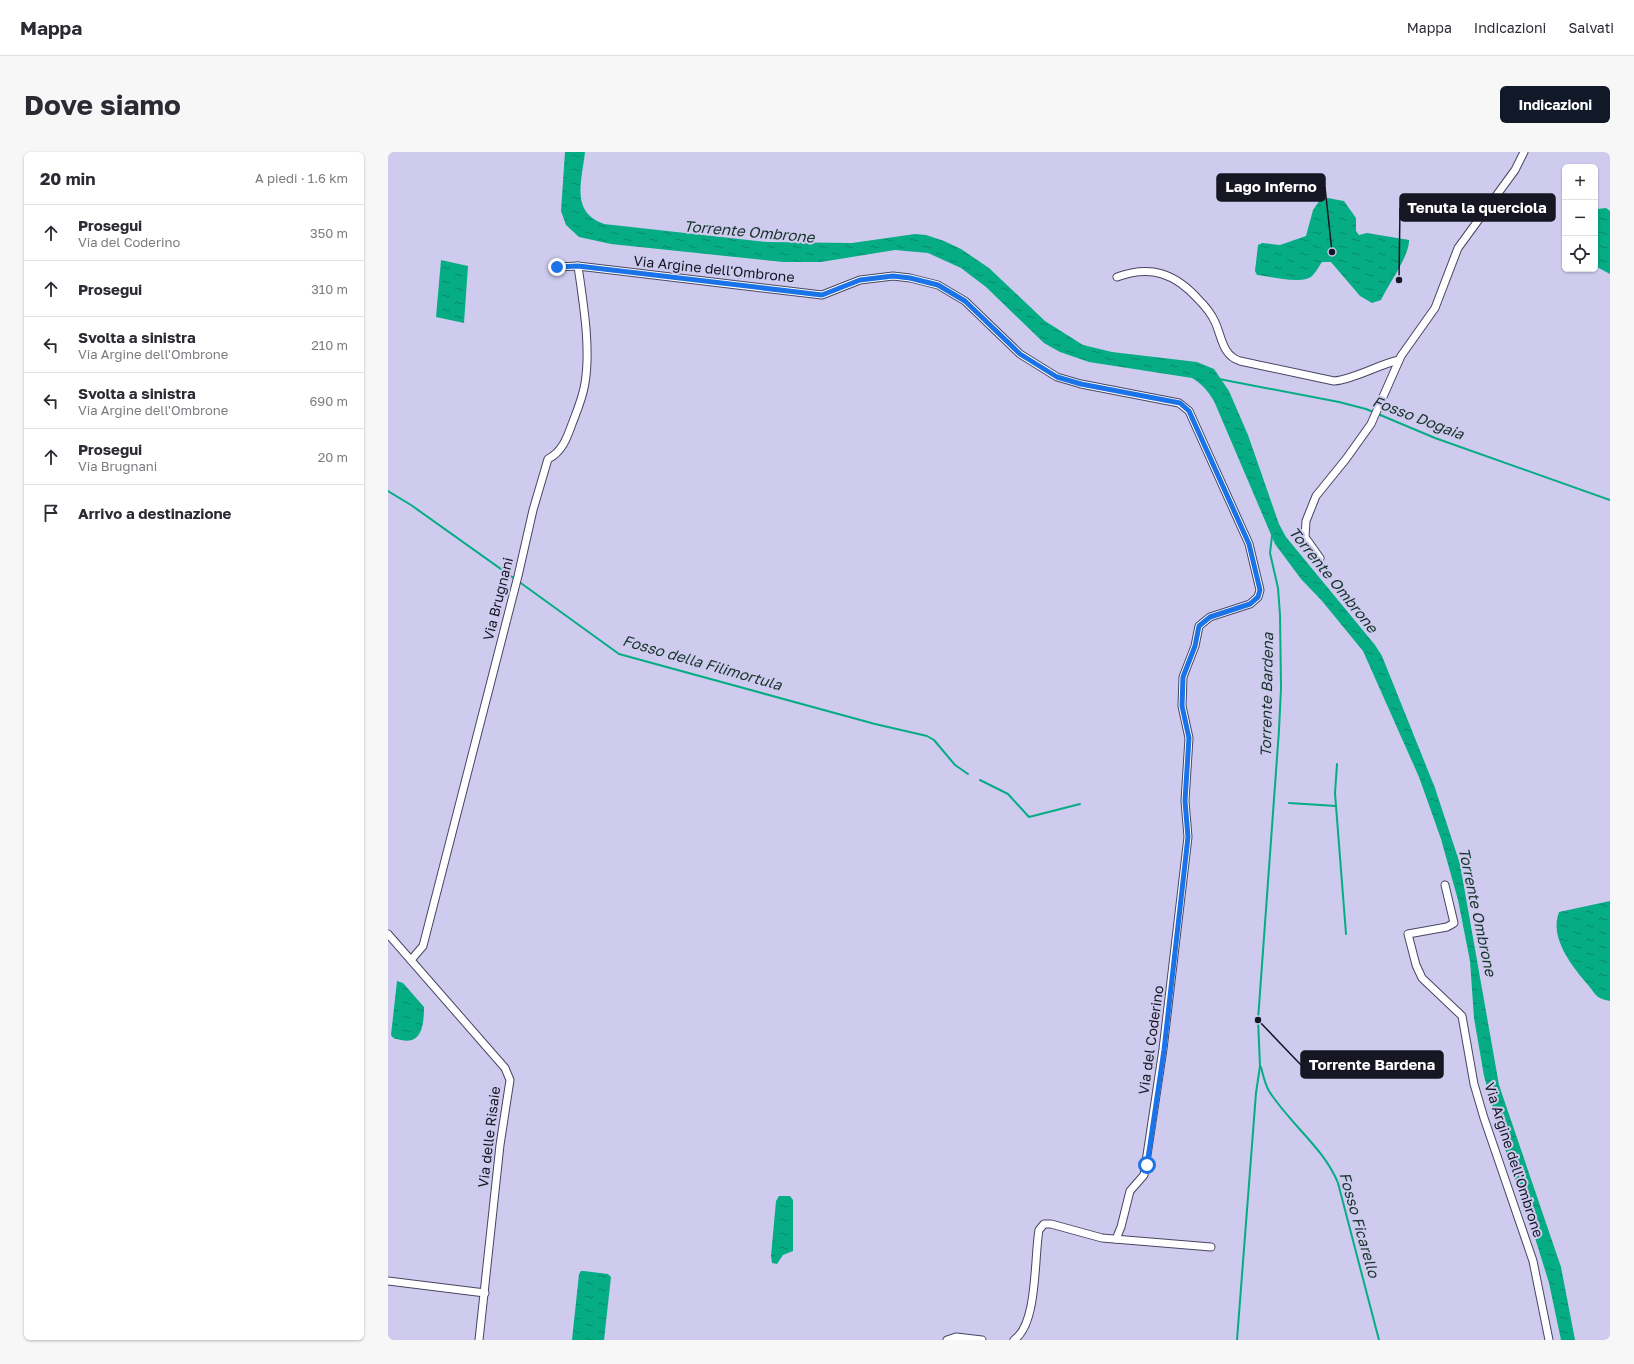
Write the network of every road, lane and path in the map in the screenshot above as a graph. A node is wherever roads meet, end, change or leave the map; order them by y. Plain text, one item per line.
1 (1524, 152) edge
2 (578, 266) junction
3 (557, 267) dead end
4 (1117, 277) dead end
5 (1399, 360) junction
6 (1320, 558) dead end
7 (1260, 590) joint
8 (1445, 885) dead end
9 (388, 934) edge
10 (411, 960) junction
11 (1116, 1239) junction
12 (1211, 1247) dead end
13 (388, 1281) edge
14 (485, 1293) junction
15 (479, 1340) edge
16 (947, 1340) edge
17 (982, 1340) edge
18 (1014, 1340) edge
19 (1549, 1340) edge

1 - 5 street
2 - 3 street
2 - 7 street, Via Argine dell'Ombrone
2 - 10 street, Via Brugnani
4 - 5 street
5 - 6 street
7 - 11 street, Via del Coderino
8 - 19 street, Via Argine dell'Ombrone
9 - 10 street, Via delle Risaie
10 - 14 street, Via delle Risaie
11 - 12 street
11 - 18 street
13 - 14 street
14 - 15 street, Via delle Risaie
16 - 17 street

